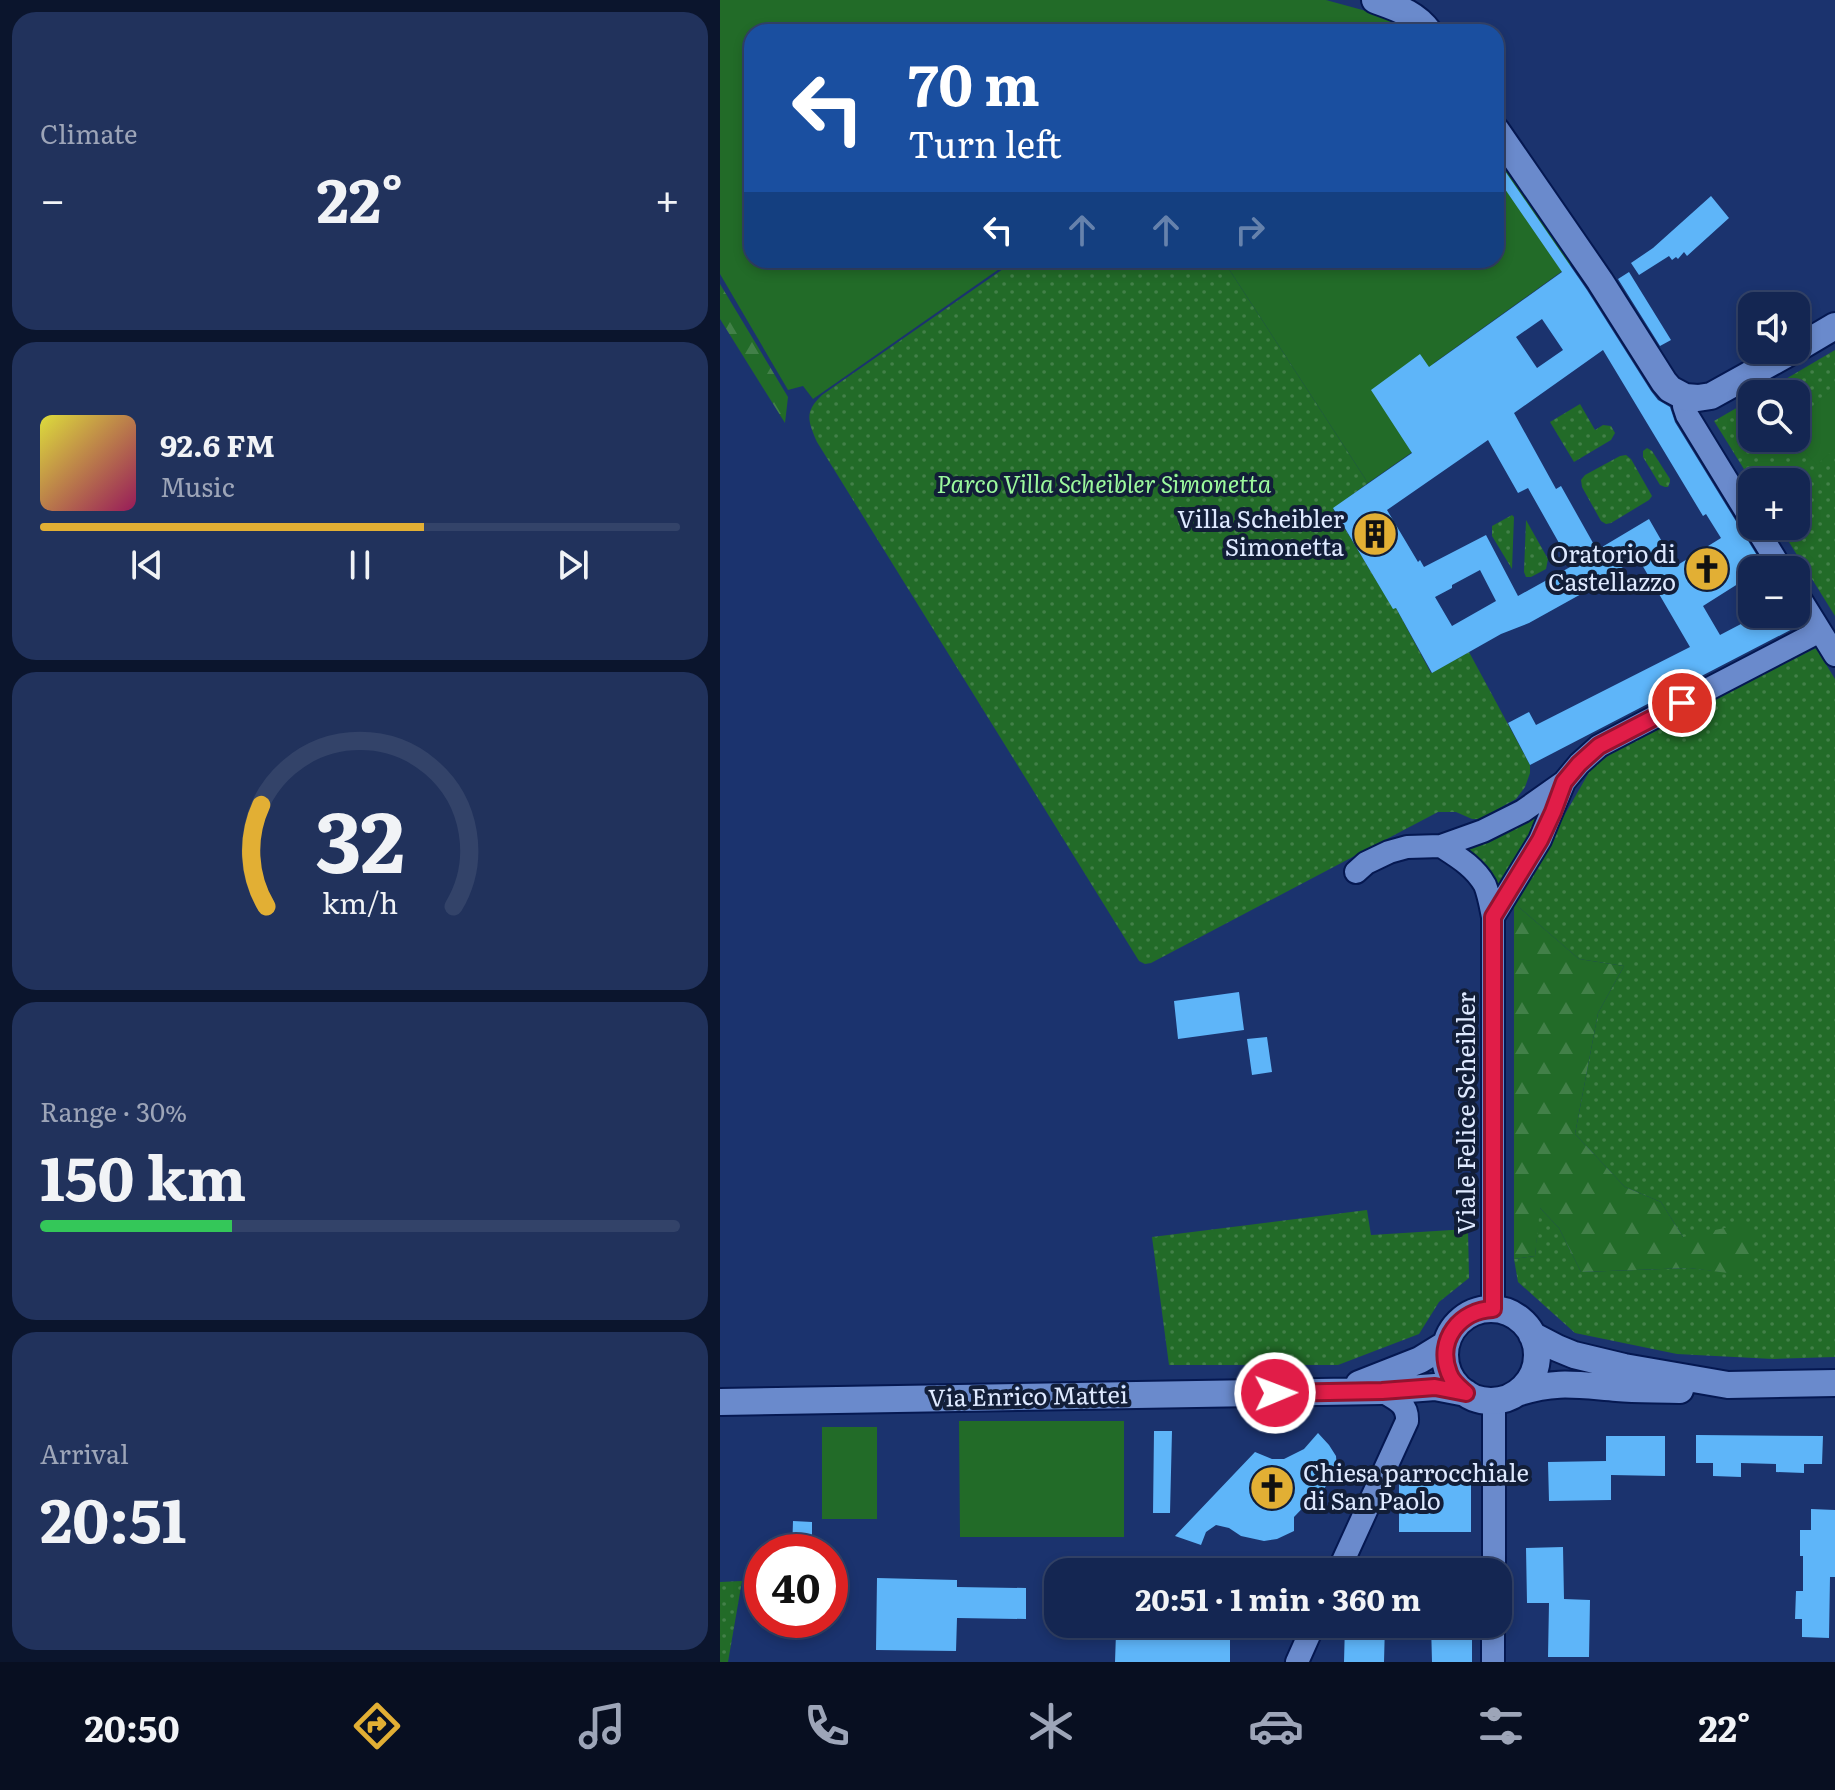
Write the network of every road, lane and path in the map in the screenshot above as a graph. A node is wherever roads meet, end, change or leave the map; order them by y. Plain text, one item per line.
1 (1375, 0) edge
2 (1422, 24) edge
3 (1504, 142) edge
4 (1835, 326) edge
5 (1810, 340) edge
6 (1768, 364) edge
7 (1685, 397) junction
8 (1738, 498) edge
9 (1810, 615) edge
10 (1820, 631) junction
11 (1835, 655) edge
12 (1564, 782) junction
13 (1441, 846) junction
14 (1356, 872) dead end
15 (1493, 917) junction
16 (1493, 1309) junction
17 (1532, 1335) junction
18 (1446, 1344) junction
19 (1835, 1383) edge
20 (1728, 1385) junction
21 (1382, 1391) junction
22 (1337, 1392) junction
23 (1466, 1393) junction
24 (1506, 1397) junction
25 (720, 1402) edge
26 (1344, 1558) edge
27 (1495, 1558) edge
28 (1308, 1638) edge
29 (1493, 1638) edge
30 (1297, 1662) edge
31 (1493, 1662) edge

1 - 2 street
3 - 7 street
4 - 5 street
6 - 7 street
7 - 8 street
9 - 10 street
10 - 11 street
10 - 12 street
12 - 13 street
12 - 15 street
13 - 14 street
13 - 15 street, Viale Felice Scheibler
15 - 16 street, Viale Felice Scheibler
16 - 17 street
16 - 18 street
17 - 20 street
17 - 24 street
18 - 22 street, Via Enrico Mattei
18 - 23 street
19 - 20 street
20 - 24 street
21 - 22 street, Via Enrico Mattei
21 - 23 street, Via Enrico Mattei
21 - 26 street
22 - 25 street, Via Enrico Mattei
23 - 24 street
24 - 27 street
28 - 30 street
29 - 31 street

